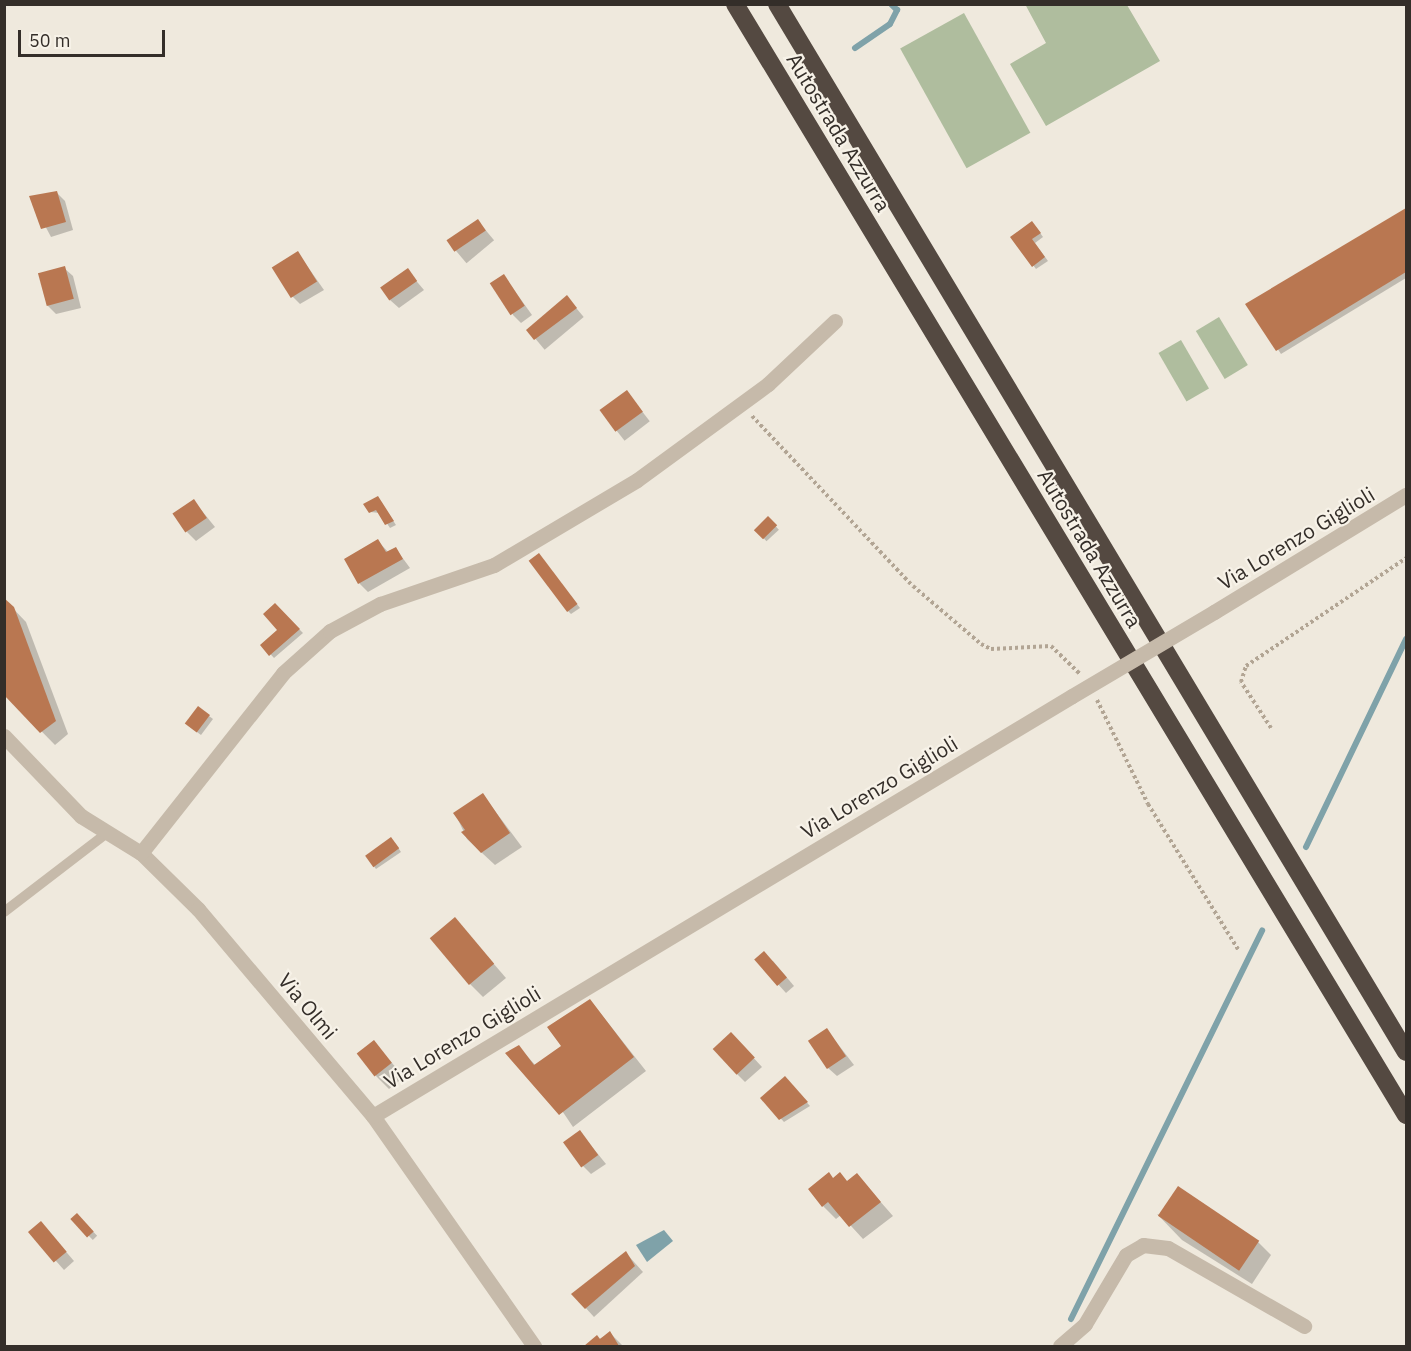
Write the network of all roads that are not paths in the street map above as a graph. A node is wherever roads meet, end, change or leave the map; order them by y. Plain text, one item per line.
1 (735, 4) edge
2 (777, 4) edge
3 (835, 321) dead end
4 (1407, 495) edge
5 (4, 736) edge
6 (107, 833) junction
7 (141, 853) junction
8 (4, 912) edge
9 (1407, 1052) edge
10 (1407, 1115) edge
11 (373, 1116) junction
12 (1304, 1326) dead end
13 (534, 1347) edge
14 (1060, 1347) edge

1 - 10 highway, Autostrada Azzurra
2 - 9 highway, Autostrada Azzurra
3 - 7 street
4 - 11 street, Via Lorenzo Giglioli, bridge
5 - 6 street, Via Olmi
6 - 7 street, Via Olmi
6 - 8 lane
7 - 11 street, Via Olmi
11 - 13 street, Via Olmi
12 - 14 street

